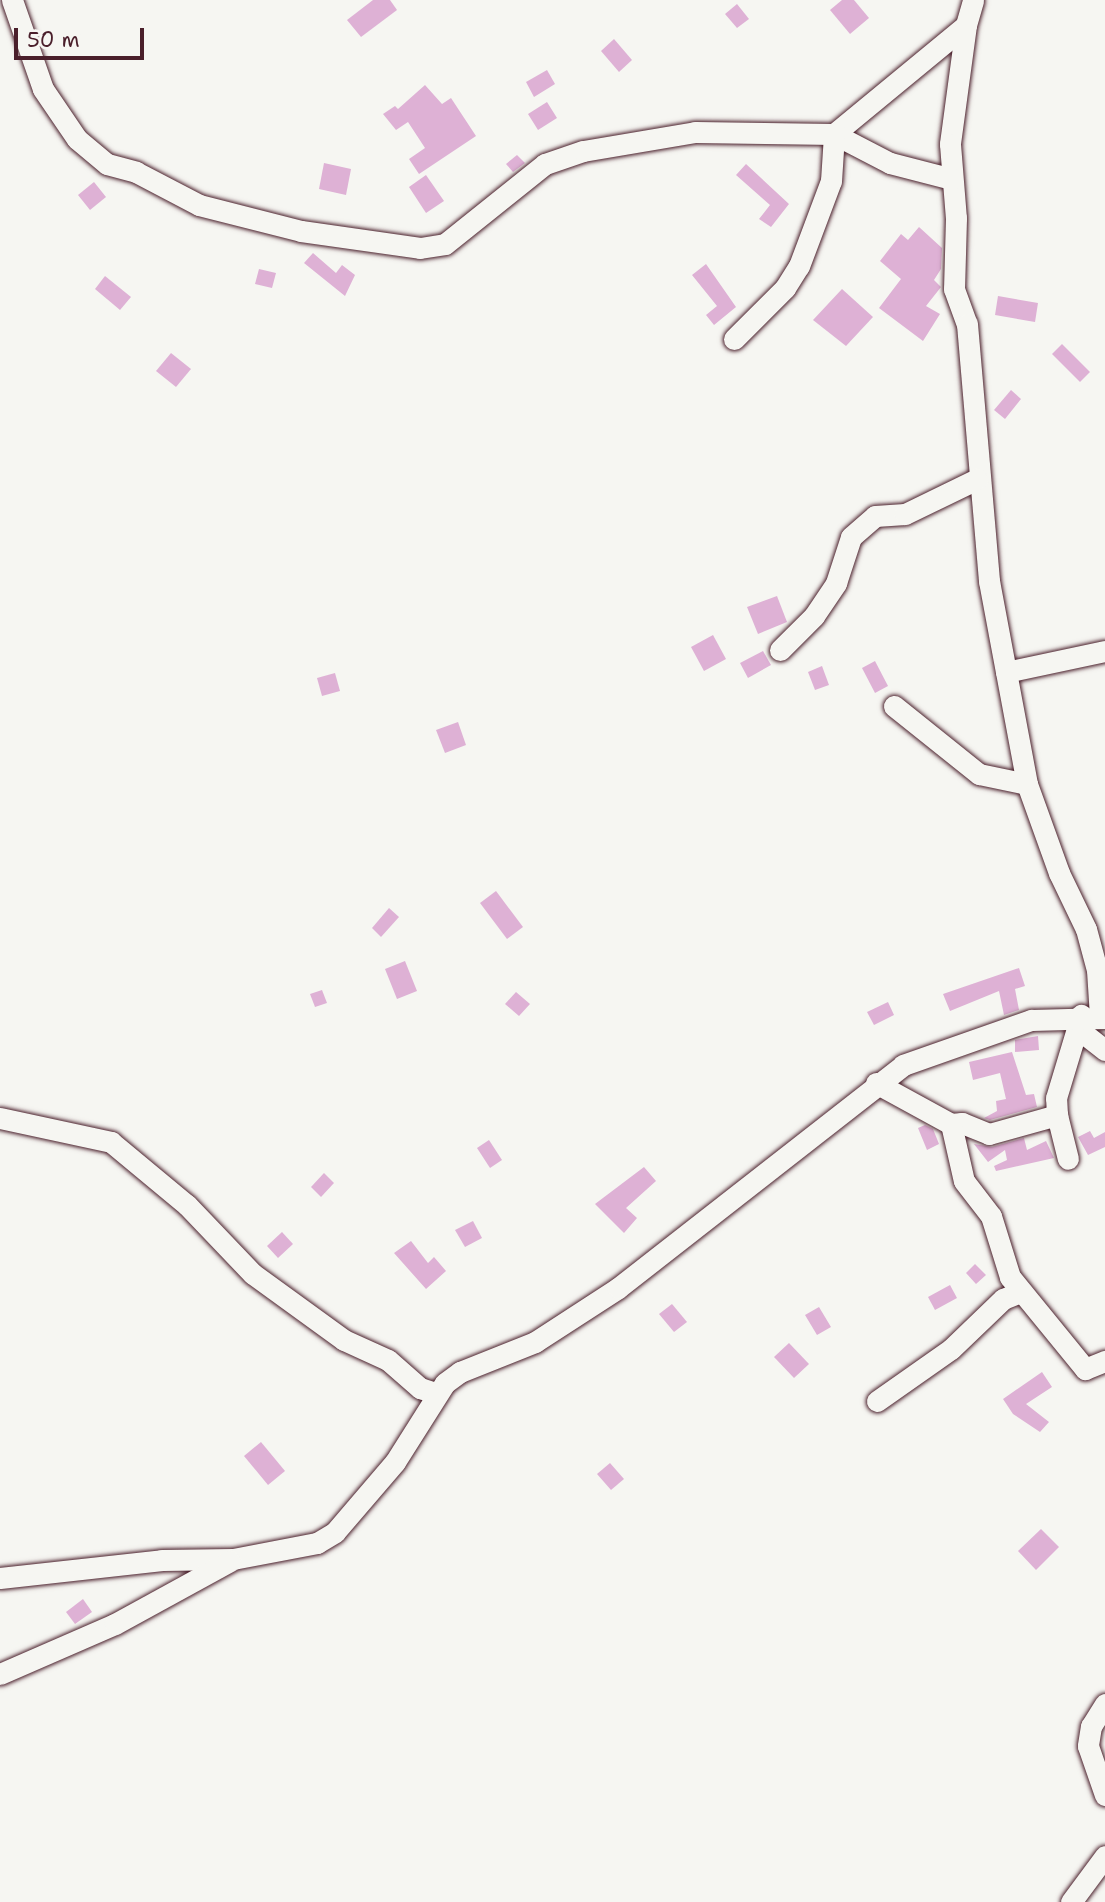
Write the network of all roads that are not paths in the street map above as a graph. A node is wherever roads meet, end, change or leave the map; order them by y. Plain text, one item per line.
1 (12, 0) edge
2 (973, 0) edge
3 (966, 24) junction
4 (834, 134) junction
5 (952, 179) junction
6 (734, 339) dead end
7 (977, 479) junction
8 (780, 650) dead end
9 (1105, 652) edge
10 (1006, 672) junction
11 (894, 706) dead end
12 (1027, 784) junction
13 (1091, 1020) edge
14 (1105, 1050) edge
15 (877, 1083) junction
16 (1057, 1115) junction
17 (0, 1118) edge
18 (951, 1124) junction
19 (1068, 1159) dead end
20 (1020, 1292) junction
21 (1105, 1361) edge
22 (435, 1393) junction
23 (877, 1401) dead end
24 (233, 1559) junction
25 (0, 1578) edge
26 (0, 1674) edge
27 (1105, 1704) edge
28 (1105, 1795) edge
29 (1105, 1856) edge
30 (1074, 1901) edge

1 - 4 street
2 - 3 street
3 - 4 street
3 - 5 street
4 - 5 street
4 - 6 street
5 - 7 street
7 - 8 street
7 - 10 street
9 - 10 street
10 - 12 street
11 - 12 street
12 - 13 street
13 - 14 street
13 - 15 street
13 - 16 street
15 - 18 street
15 - 22 street
16 - 18 street
16 - 19 street
17 - 22 street
18 - 20 street
20 - 21 street
20 - 23 street
22 - 24 street
24 - 25 street
24 - 26 street
27 - 28 street
29 - 30 street

